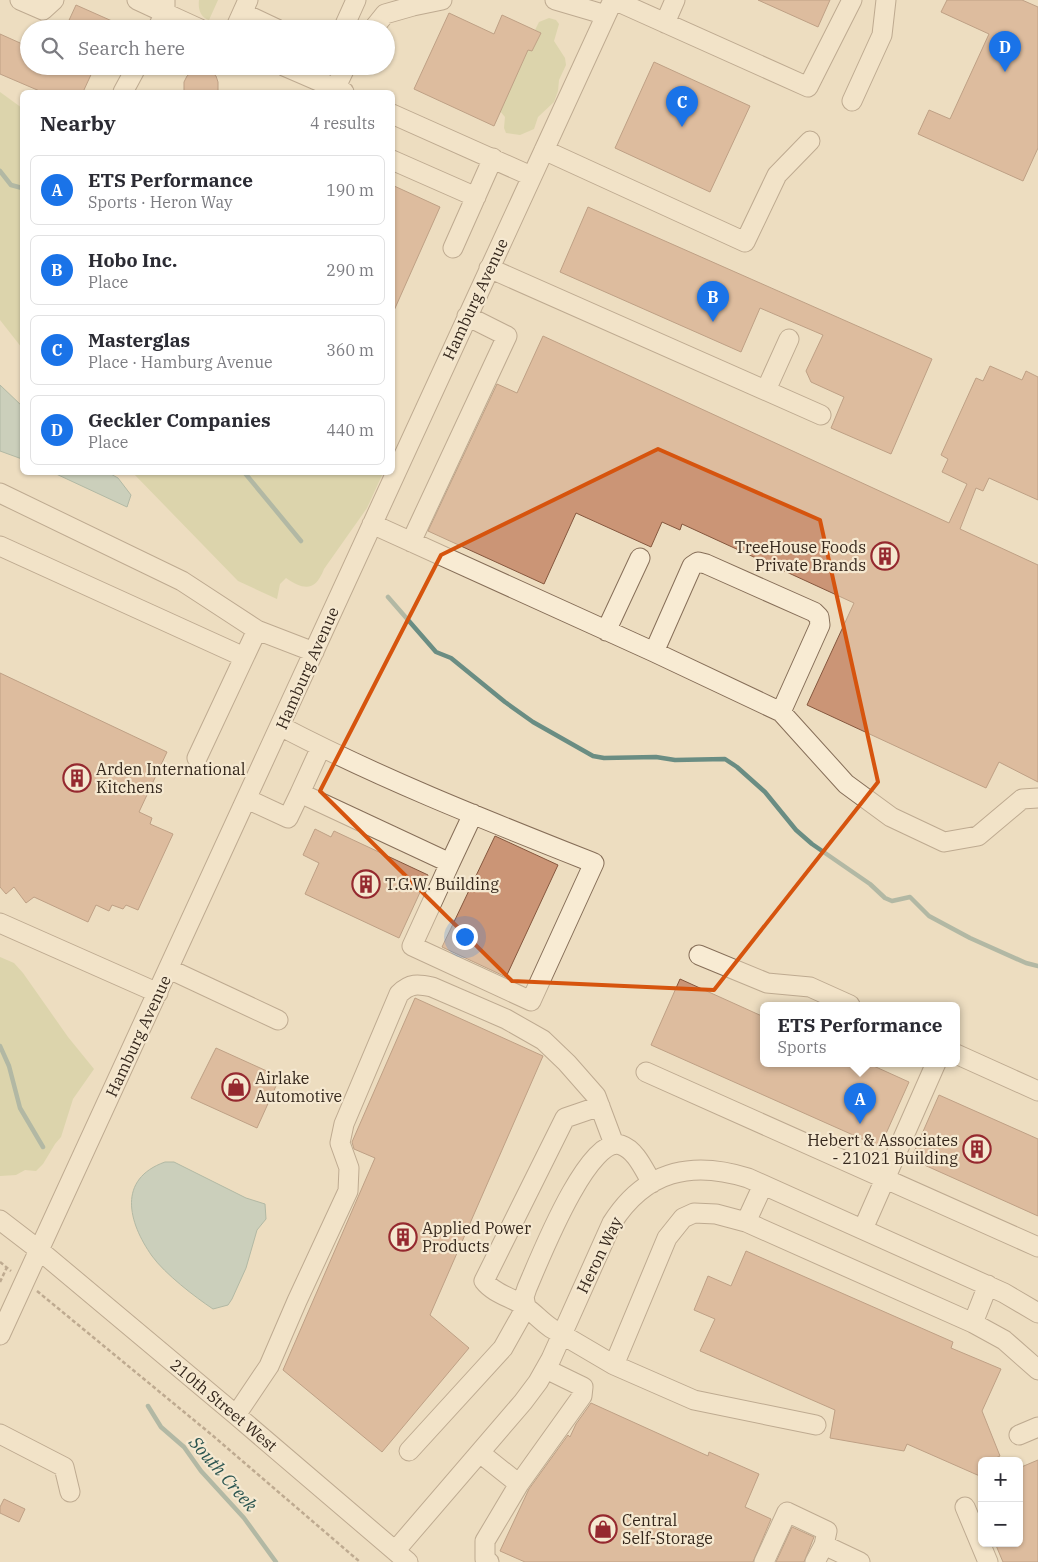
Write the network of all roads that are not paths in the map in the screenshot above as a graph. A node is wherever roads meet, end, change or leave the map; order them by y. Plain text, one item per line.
1 (20, 0) edge
2 (54, 0) edge
3 (137, 0) edge
4 (356, 0) edge
5 (442, 0) edge
6 (555, 0) edge
7 (560, 0) edge
8 (675, 0) edge
9 (852, 0) edge
10 (886, 0) edge
11 (611, 5) edge
12 (162, 14) edge
13 (242, 14) edge
14 (177, 20) edge
15 (256, 20) edge
16 (348, 20) edge
17 (381, 20) edge
18 (665, 23) junction
19 (132, 75) edge
20 (304, 75) edge
21 (343, 75) edge
22 (124, 90) edge
23 (337, 90) edge
24 (339, 90) edge
25 (852, 101) dead end
26 (395, 115) edge
27 (810, 141) dead end
28 (544, 150) junction
29 (493, 158) junction
30 (395, 161) edge
31 (532, 176) junction
32 (476, 197) junction
33 (453, 248) dead end
34 (490, 268) junction
35 (467, 316) junction
36 (789, 339) dead end
37 (766, 390) junction
38 (821, 415) dead end
39 (398, 454) edge
40 (390, 475) edge
41 (0, 493) edge
42 (372, 524) junction
43 (411, 542) junction
44 (0, 546) edge
45 (640, 558) dead end
46 (257, 630) junction
47 (606, 631) junction
48 (314, 652) junction
49 (654, 652) junction
50 (244, 657) junction
51 (781, 712) junction
52 (280, 726) junction
53 (321, 747) junction
54 (197, 758) dead end
55 (300, 793) junction
56 (247, 798) junction
57 (1038, 798) edge
58 (473, 814) junction
59 (450, 863) junction
60 (0, 923) edge
61 (699, 955) dead end
62 (169, 968) junction
63 (158, 993) junction
64 (843, 1002) edge
65 (278, 1020) dead end
66 (960, 1056) edge
67 (934, 1067) edge
68 (646, 1072) dead end
69 (1038, 1090) edge
70 (600, 1106) junction
71 (614, 1144) junction
72 (885, 1178) junction
73 (652, 1183) junction
74 (763, 1184) junction
75 (0, 1220) edge
76 (746, 1222) junction
77 (863, 1229) junction
78 (1038, 1247) edge
79 (39, 1250) junction
80 (988, 1286) junction
81 (526, 1307) junction
82 (1038, 1313) edge
83 (973, 1323) junction
84 (0, 1335) edge
85 (562, 1335) junction
86 (614, 1366) junction
87 (546, 1369) junction
88 (1038, 1370) edge
89 (236, 1415) junction
90 (816, 1425) dead end
91 (1038, 1427) edge
92 (0, 1434) edge
93 (1019, 1435) dead end
94 (408, 1451) dead end
95 (480, 1453) junction
96 (519, 1484) junction
97 (70, 1492) dead end
98 (965, 1506) dead end
99 (824, 1544) junction
100 (402, 1556) edge
101 (489, 1562) edge
102 (764, 1562) edge
103 (816, 1562) edge
104 (860, 1562) edge
105 (988, 1562) edge

1 - 2 street
3 - 12 street
4 - 16 street
5 - 17 street
6 - 7 street
7 - 11 street
8 - 18 street
9 - 18 street
10 - 25 street
11 - 18 street
11 - 28 street, Hamburg Avenue
12 - 14 street
13 - 15 street
19 - 22 street
20 - 23 street
21 - 24 street
26 - 29 street
27 - 28 street
28 - 31 street, Hamburg Avenue
29 - 31 street
29 - 32 street
30 - 32 street
31 - 34 street, Hamburg Avenue
32 - 33 street
34 - 35 street, Hamburg Avenue
34 - 37 street
35 - 39 street, Hamburg Avenue
35 - 43 street
36 - 37 street
37 - 38 street
40 - 42 street, Hamburg Avenue
41 - 46 street
42 - 43 street
42 - 48 street, Hamburg Avenue
43 - 47 street
44 - 50 street
45 - 47 street
46 - 48 street
46 - 50 street
47 - 49 street
48 - 52 street, Hamburg Avenue
49 - 51 street
49 - 51 street
50 - 54 street
51 - 57 street
52 - 53 street
52 - 56 street, Hamburg Avenue
53 - 55 street
53 - 58 street
55 - 56 street
55 - 59 street
56 - 62 street, Hamburg Avenue
58 - 59 street
58 - 59 street
60 - 63 street
61 - 64 street
62 - 63 street, Hamburg Avenue
62 - 65 street
63 - 79 street, Hamburg Avenue
66 - 69 street
67 - 72 street
68 - 72 street
70 - 71 street
70 - 81 street
70 - 89 street
71 - 73 street
71 - 81 street
72 - 77 street
72 - 78 street
73 - 74 street, Heron Way
73 - 85 street, Heron Way
74 - 76 street
74 - 77 street, Heron Way
75 - 79 street, 210th Street West
76 - 83 street
76 - 86 street
77 - 80 street, Heron Way
79 - 84 street, Hamburg Avenue
79 - 89 street, 210th Street West
80 - 82 street, Heron Way
80 - 83 street
81 - 85 street
81 - 94 street
83 - 88 street
85 - 86 street
85 - 87 street, Heron Way
86 - 90 street
87 - 95 street, Heron Way
87 - 96 street
89 - 100 street, 210th Street West
91 - 93 street
92 - 97 street
95 - 96 street
95 - 100 street, Heron Way
96 - 101 street
98 - 105 street
99 - 102 street
99 - 103 street
99 - 104 street

